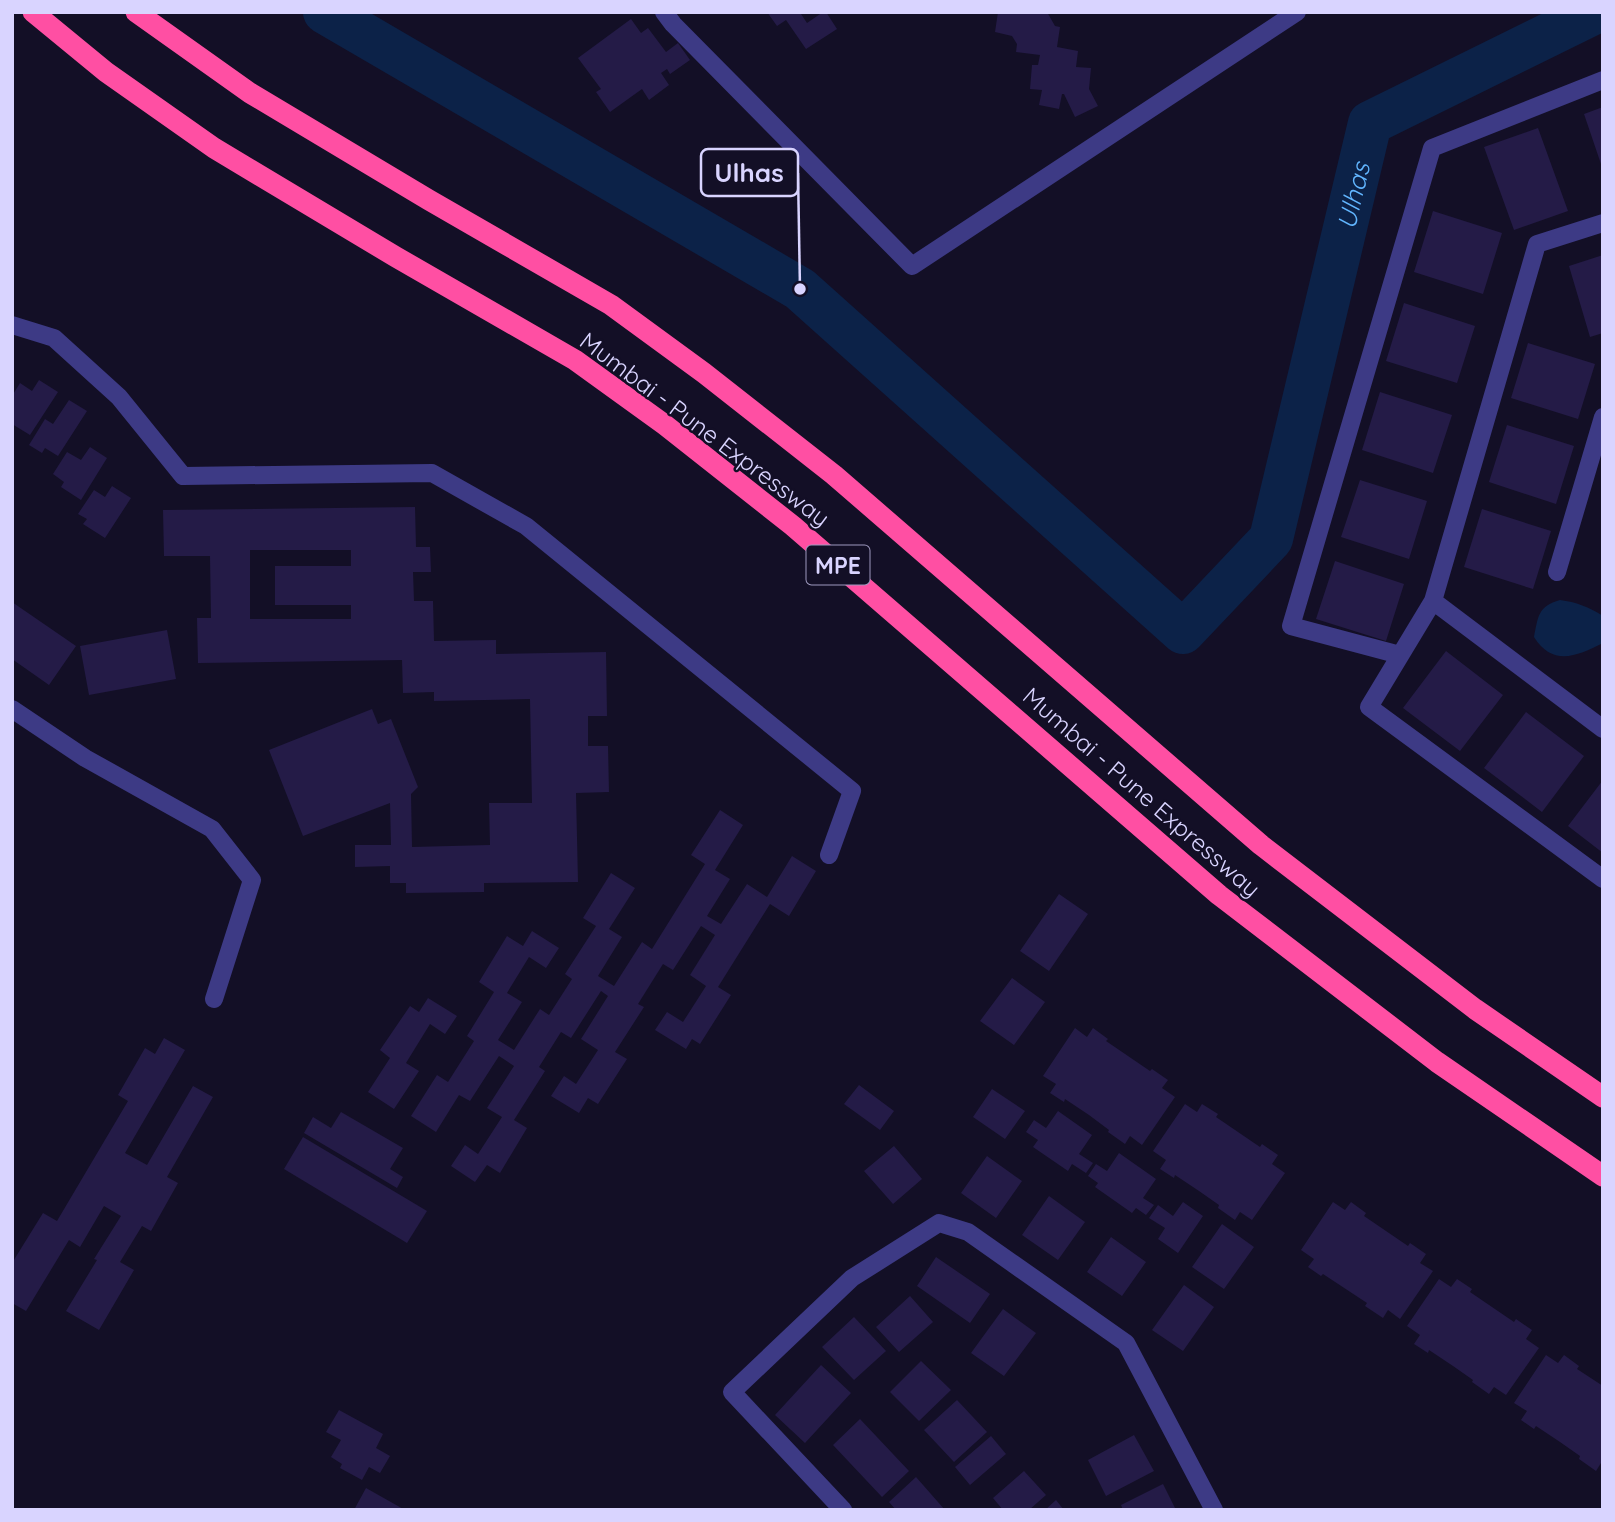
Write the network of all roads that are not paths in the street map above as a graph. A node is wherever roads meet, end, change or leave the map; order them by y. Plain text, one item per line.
1 (33, 12) edge
2 (136, 12) edge
3 (664, 12) edge
4 (1297, 12) edge
5 (1603, 80) edge
6 (1603, 223) edge
7 (12, 325) edge
8 (1603, 417) edge
9 (1557, 572) dead end
10 (1433, 601) junction
11 (1400, 655) junction
12 (12, 709) edge
13 (1603, 729) edge
14 (829, 855) dead end
15 (1603, 879) edge
16 (214, 999) dead end
17 (1603, 1097) edge
18 (1603, 1176) edge
19 (843, 1510) edge
20 (1214, 1510) edge

1 - 18 highway, Mumbai - Pune Expressway / MPE
2 - 17 highway, Mumbai - Pune Expressway / MPE
3 - 4 street
5 - 11 street
6 - 10 street
7 - 14 street
8 - 9 street
10 - 11 street
10 - 13 street
11 - 15 street
12 - 16 street
19 - 20 street

